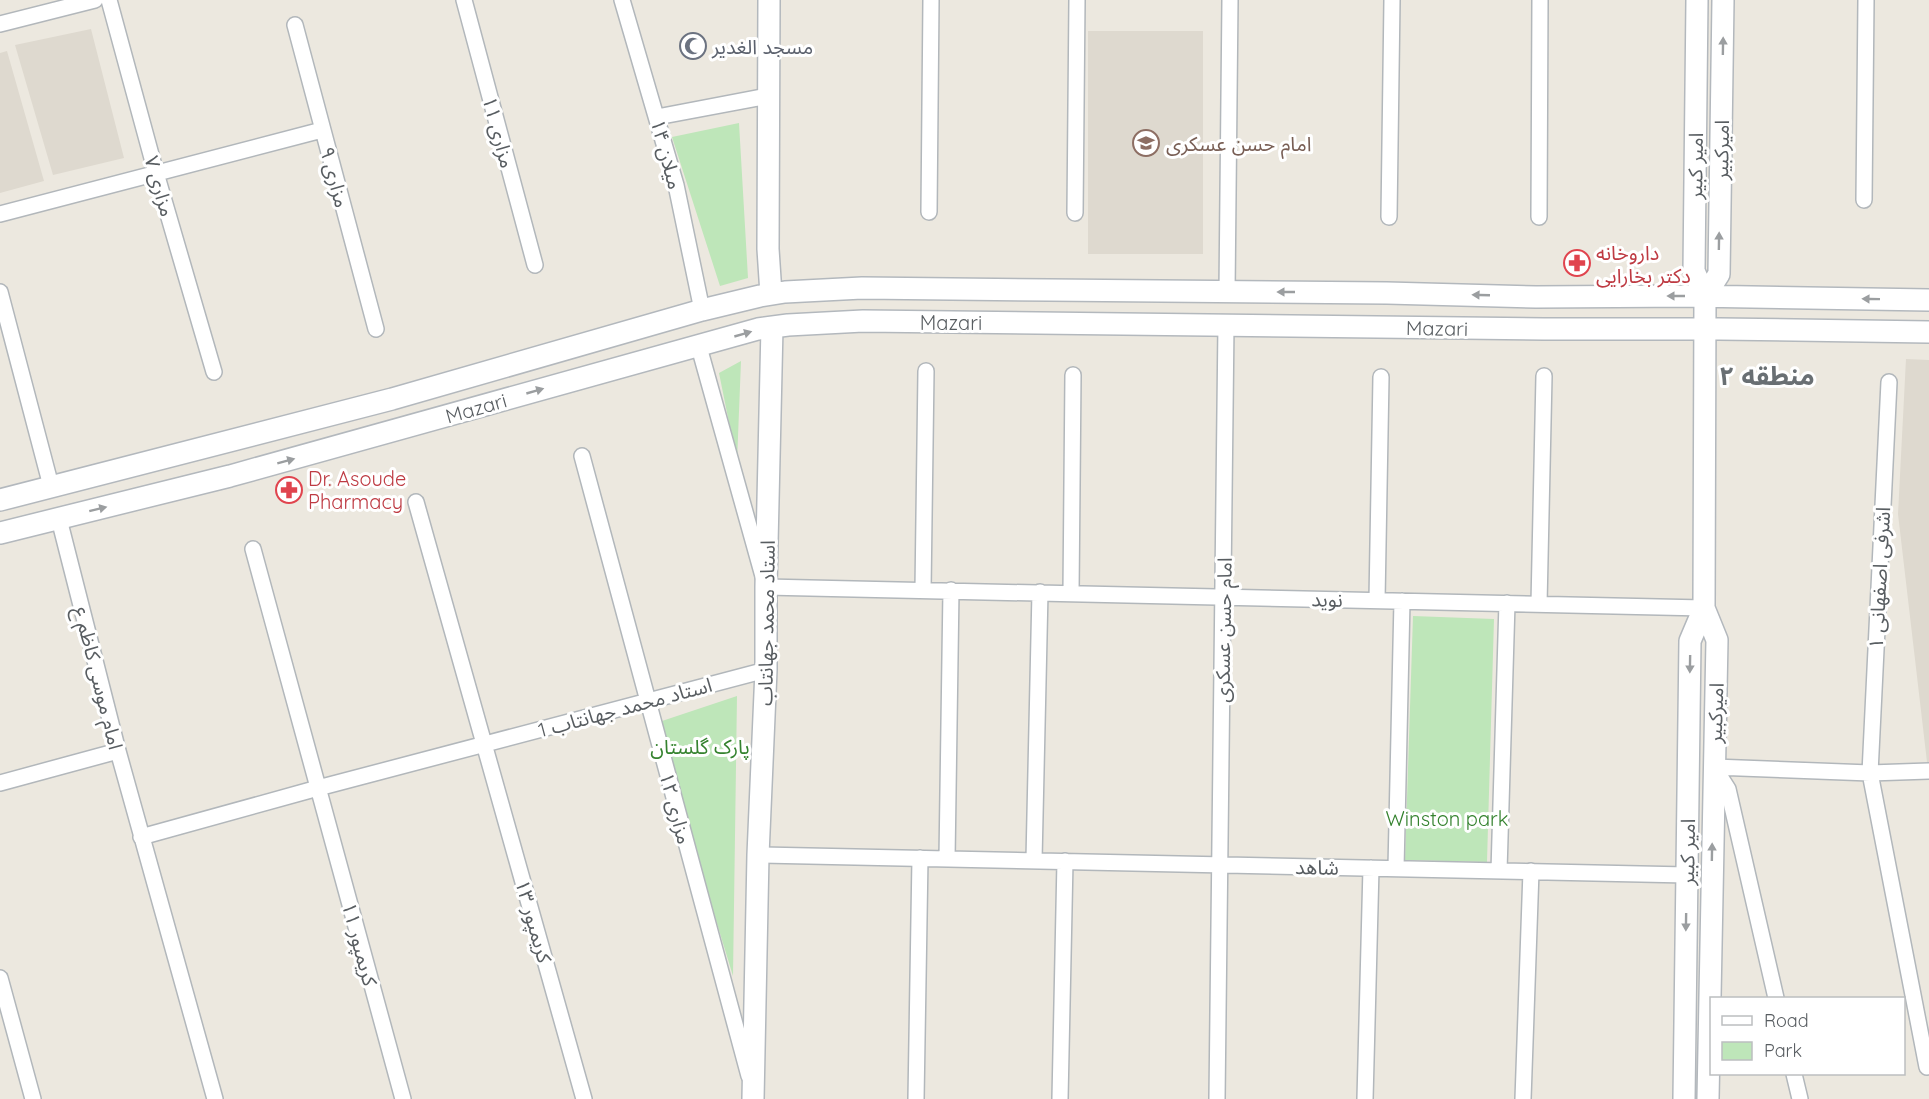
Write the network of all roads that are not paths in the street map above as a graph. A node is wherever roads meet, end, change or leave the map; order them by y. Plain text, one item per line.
1 (95, 0) edge
2 (109, 0) edge
3 (464, 0) edge
4 (622, 0) edge
5 (770, 0) edge
6 (931, 0) edge
7 (1077, 0) edge
8 (1230, 0) edge
9 (1392, 0) edge
10 (1540, 0) edge
11 (1697, 0) edge
12 (1724, 0) edge
13 (1866, 0) edge
14 (0, 24) edge
15 (295, 25) dead end
16 (768, 96) junction
17 (657, 117) junction
18 (322, 130) junction
19 (156, 173) junction
20 (1864, 200) dead end
21 (929, 212) dead end
22 (1075, 213) dead end
23 (0, 214) edge
24 (1389, 217) dead end
25 (1539, 217) dead end
26 (534, 265) dead end
27 (1049, 290) junction
28 (0, 292) edge
29 (1227, 292) junction
30 (771, 294) junction
31 (1705, 296) junction
32 (1929, 300) edge
33 (702, 310) junction
34 (1050, 322) junction
35 (1226, 324) junction
36 (772, 327) junction
37 (376, 329) dead end
38 (1705, 329) junction
39 (1929, 332) edge
40 (699, 347) junction
41 (926, 370) dead end
42 (214, 372) dead end
43 (1073, 375) dead end
44 (1544, 376) dead end
45 (1381, 377) dead end
46 (1889, 382) dead end
47 (582, 456) dead end
48 (51, 486) junction
49 (0, 500) edge
50 (416, 502) dead end
51 (59, 519) junction
52 (0, 533) edge
53 (253, 549) dead end
54 (766, 587) junction
55 (923, 590) junction
56 (951, 590) junction
57 (1040, 592) junction
58 (1071, 593) junction
59 (1223, 597) junction
60 (1377, 600) junction
61 (1402, 601) junction
62 (1507, 603) junction
63 (1539, 604) junction
64 (1704, 608) junction
65 (766, 670) junction
66 (647, 701) junction
67 (484, 744) junction
68 (118, 752) junction
69 (1714, 767) junction
70 (1929, 771) edge
71 (1870, 773) junction
72 (0, 783) edge
73 (318, 788) junction
74 (141, 837) junction
75 (758, 855) junction
76 (920, 858) junction
77 (947, 859) junction
78 (1034, 860) junction
79 (1065, 861) junction
80 (1221, 864) junction
81 (1371, 868) junction
82 (1396, 868) junction
83 (1499, 870) junction
84 (1531, 871) junction
85 (1687, 875) junction
86 (0, 978) edge
87 (1776, 997) edge
88 (1927, 1066) dead end
89 (1794, 1075) edge
90 (753, 1095) edge
91 (33, 1099) edge
92 (215, 1099) edge
93 (403, 1099) edge
94 (584, 1099) edge
95 (916, 1099) edge
96 (1060, 1099) edge
97 (1217, 1099) edge
98 (1365, 1099) edge
99 (1523, 1099) edge
100 (1684, 1099) edge
101 (1708, 1099) edge
102 (1800, 1099) edge

1 - 14 street
2 - 19 street, مزاری ۷
3 - 26 street, مزاری ۱۱
4 - 17 street, میلان ۱۴
5 - 16 main road
6 - 21 street
7 - 22 street
8 - 29 street
9 - 24 street
10 - 25 street
11 - 31 main road, امیر کبیر
31 -> 12 main road, امیرکبیر
13 - 20 street
15 - 18 street, مزاری ۹
16 - 17 street
16 - 30 main road
17 - 33 street, میلان ۱۴
18 - 19 street
18 - 37 street, مزاری ۹
19 - 23 street
19 - 42 street, مزاری ۷
27 - 29 main road, Mazari
27 - 30 main road, Mazari
27 - 34 main road
28 - 48 street
31 -> 29 main road, Mazari
30 - 33 main road, Mazari
32 -> 31 main road, Mazari
31 - 38 main road, امیر کبیر
33 - 48 main road, Mazari
34 - 35 main road, Mazari
34 - 36 main road, Mazari
35 - 38 main road, Mazari
35 - 59 street, امام حسن عسکری
40 -> 36 main road, Mazari
36 - 54 main road, استاد محمد جهانتاب
38 - 39 main road, Mazari
38 - 64 main road, امیرکبیر
51 -> 40 main road, Mazari
40 - 54 street
41 - 55 street
43 - 58 street
44 - 63 street
45 - 60 street
46 - 71 street, اشرفی اصفهانی ۱
47 - 66 street, مزاری ۱۲
48 - 49 main road, Mazari
48 - 51 main road
50 - 67 street, کریمپور ۱۳
51 - 52 main road, Mazari
51 - 68 street, امام موسی کاظم ع
53 - 73 street, کریمپور ۱۱
54 - 55 street, نوید
54 - 65 main road, استاد محمد جهانتاب
55 - 56 street, نوید
56 - 57 street, نوید
56 - 77 street
57 - 58 street, نوید
57 - 78 street
58 - 59 street, نوید
59 - 60 street, نوید
59 - 80 street, امام حسن عسکری
60 - 61 street, نوید
61 - 62 street, نوید
61 - 82 street
62 - 63 street, نوید
62 - 83 street
63 - 64 street, نوید
64 - 69 main road, امیرکبیر
64 -> 85 main road, امیر کبیر
65 - 66 street, استاد محمد جهانتاب 1
65 - 75 main road, استاد محمد جهانتاب
66 - 67 street, استاد محمد جهانتاب 1
66 - 90 street, مزاری ۱۲
67 - 73 street, استاد محمد جهانتاب 1
67 - 94 street, کریمپور ۱۳
68 - 72 street
68 - 74 street, امام موسی کاظم ع
69 - 71 street
69 - 87 street
101 -> 69 main road, امیرکبیر
70 - 71 street
71 - 88 street, اشرفی اصفهانی ۱
73 - 74 street, استاد محمد جهانتاب 1
73 - 93 street, کریمپور ۱۱
74 - 92 street, امام موسی کاظم ع
75 - 76 street, شاهد
75 - 90 main road, استاد محمد جهانتاب
76 - 77 street, شاهد
76 - 95 street
77 - 78 street, شاهد
78 - 79 street, شاهد
79 - 80 street, شاهد
79 - 96 street
80 - 81 street, شاهد
80 - 97 street, امام حسن عسکری
81 - 82 street, شاهد
81 - 98 street
82 - 83 street, شاهد
83 - 84 street, شاهد
84 - 85 street, شاهد
84 - 99 street
85 -> 100 main road, امیر کبیر
86 - 91 street
89 - 102 street

